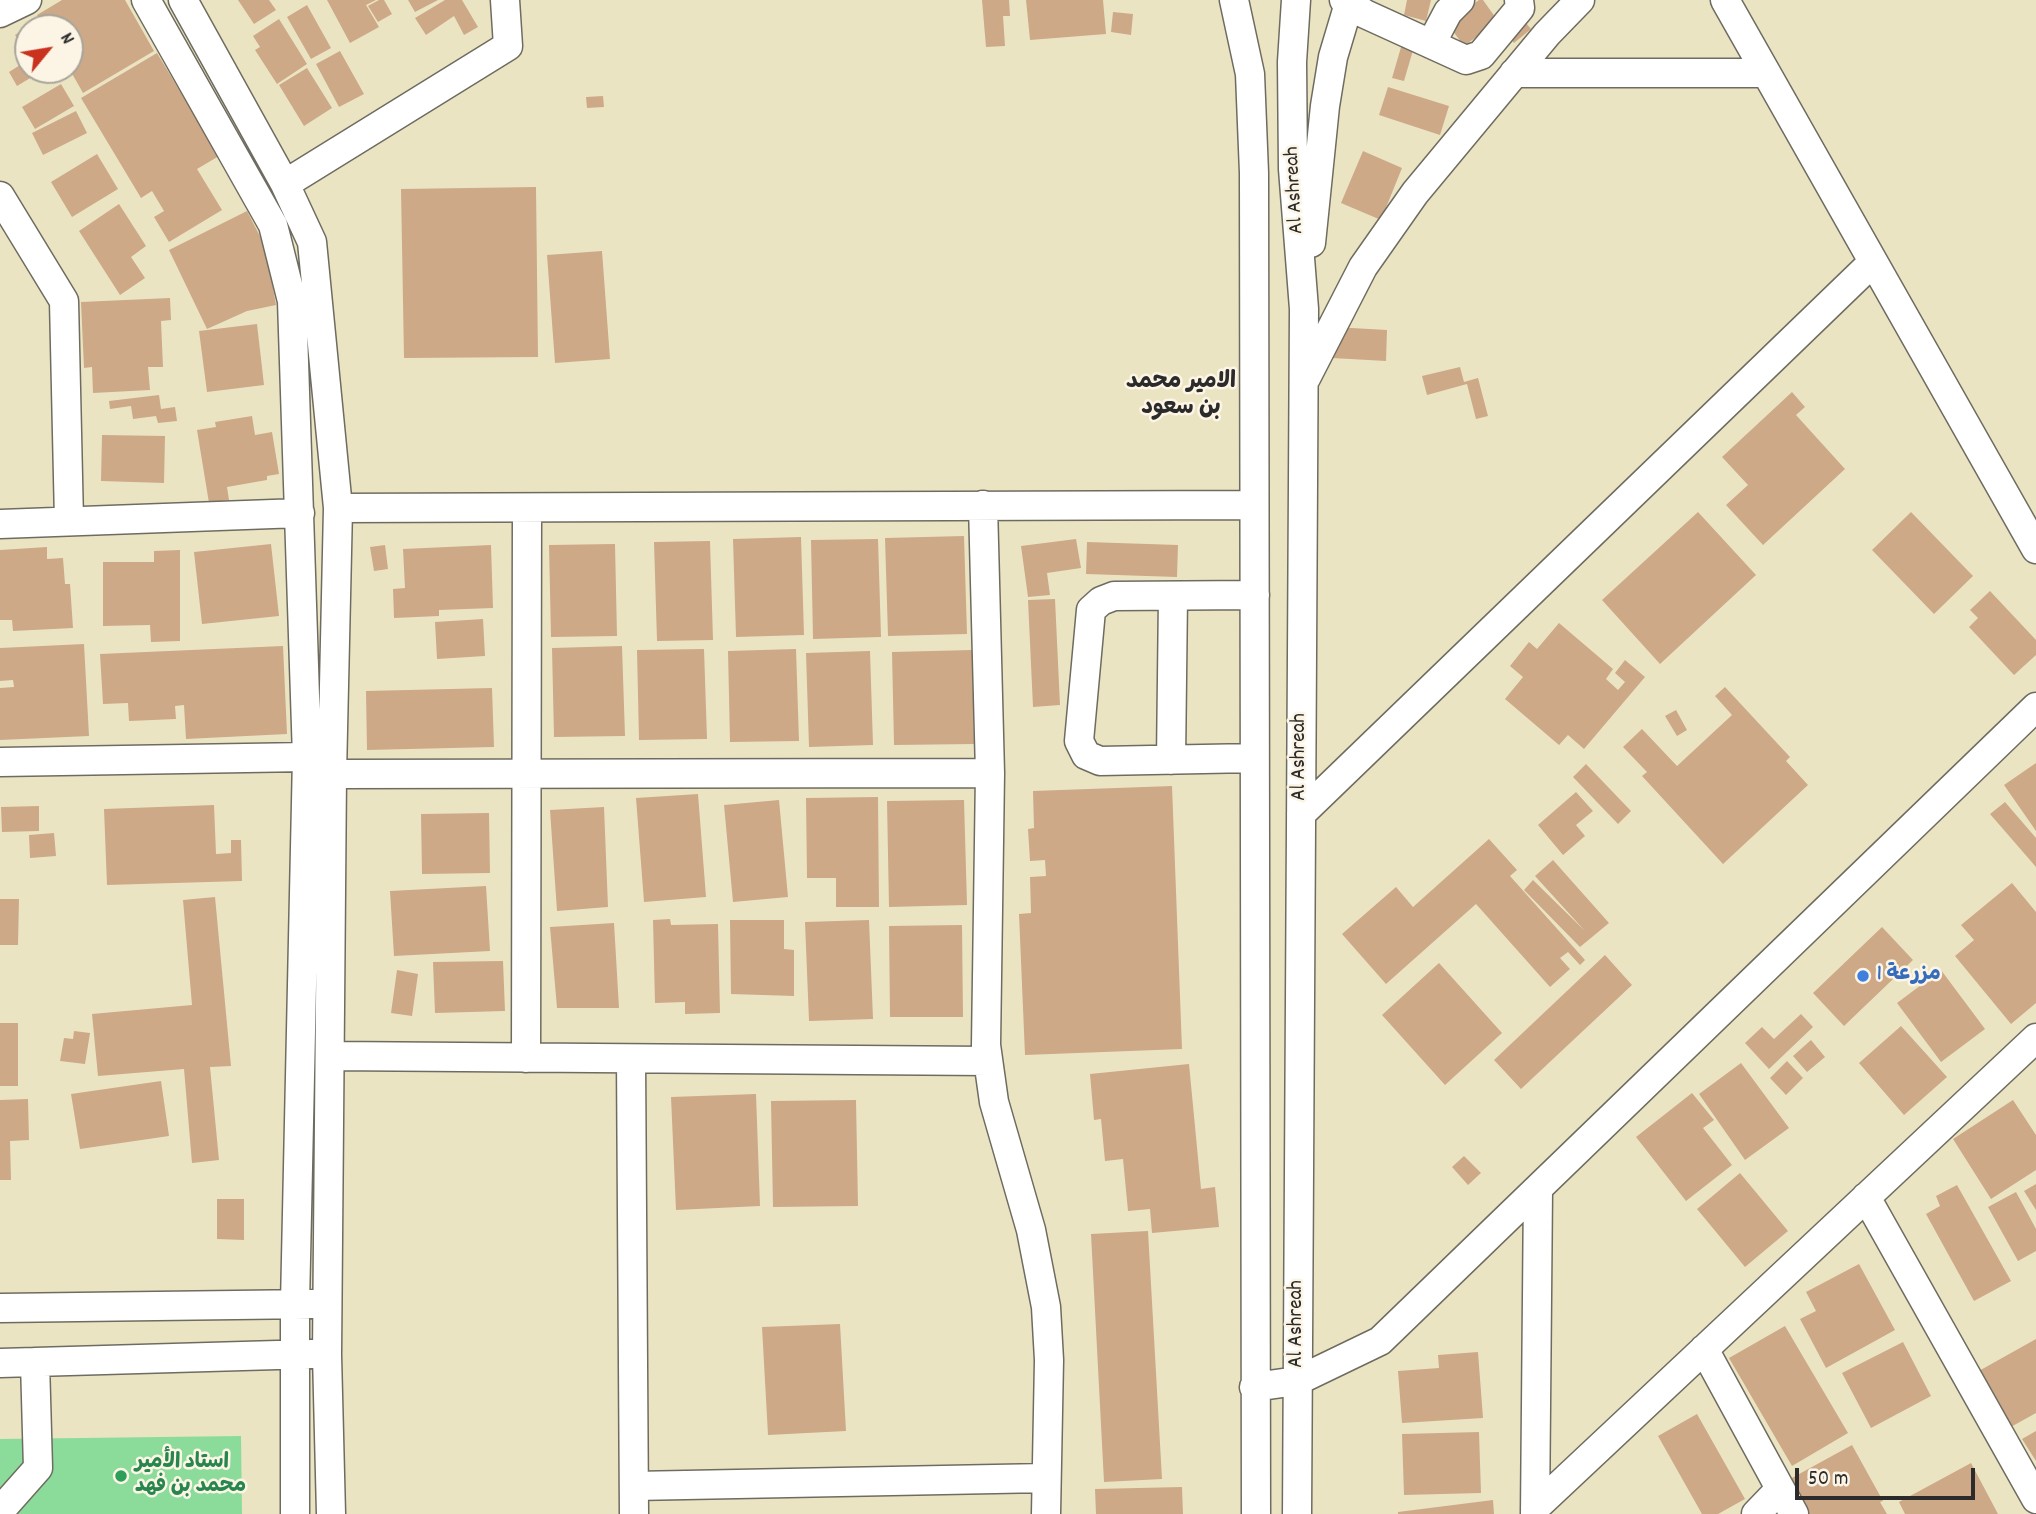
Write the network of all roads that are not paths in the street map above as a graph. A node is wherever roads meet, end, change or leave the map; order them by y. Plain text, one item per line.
1 (27, 0) edge
2 (146, 0) edge
3 (183, 0) edge
4 (505, 0) edge
5 (1234, 0) edge
6 (1296, 0) edge
7 (1460, 0) edge
8 (1519, 0) edge
9 (1580, 0) edge
10 (1725, 0) edge
11 (1347, 1) edge
12 (0, 13) edge
13 (1431, 44) junction
14 (1765, 73) junction
15 (1514, 74) junction
16 (285, 184) junction
17 (0, 196) edge
18 (1873, 262) junction
19 (1304, 309) junction
20 (1303, 383) junction
21 (983, 505) junction
22 (1254, 505) junction
23 (338, 508) junction
24 (527, 508) junction
25 (300, 513) junction
26 (69, 521) junction
27 (0, 524) edge
28 (2036, 549) edge
29 (1255, 594) junction
30 (1173, 596) junction
31 (2036, 708) edge
32 (307, 757) junction
33 (1254, 758) junction
34 (1171, 760) junction
35 (0, 762) edge
36 (990, 773) junction
37 (332, 774) junction
38 (526, 774) junction
39 (1301, 814) junction
40 (2034, 1044) edge
41 (331, 1056) junction
42 (526, 1058) junction
43 (631, 1059) junction
44 (988, 1061) junction
45 (1538, 1189) junction
46 (1866, 1197) junction
47 (295, 1304) junction
48 (330, 1305) junction
49 (0, 1308) edge
50 (1704, 1349) junction
51 (295, 1353) junction
52 (327, 1354) junction
53 (35, 1362) junction
54 (0, 1363) edge
55 (1297, 1381) junction
56 (1254, 1387) junction
57 (1046, 1478) junction
58 (1780, 1489) junction
59 (2036, 1499) edge
60 (634, 1500) edge
61 (0, 1511) edge
62 (1535, 1511) edge
63 (295, 1514) edge
64 (331, 1514) edge
65 (1046, 1514) edge
66 (1256, 1514) edge
67 (1297, 1514) edge
68 (1756, 1514) edge
69 (1794, 1514) edge

1 - 12 street
2 - 25 street
3 - 16 street
4 - 16 street
5 - 22 street
6 - 19 street, Al Ashreah
7 - 13 street
8 - 13 street
9 - 15 street
10 - 14 street
11 - 13 street
11 - 19 street
14 - 15 street
14 - 18 street
15 - 20 street
16 - 23 street
17 - 26 street
18 - 28 street
18 - 39 street
19 - 20 street, Al Ashreah
20 - 39 street, Al Ashreah
21 - 22 street
21 - 24 street
21 - 36 street
22 - 29 street
23 - 24 street
23 - 37 street
24 - 38 street
25 - 26 street
25 - 32 street
26 - 27 street
29 - 30 street
29 - 33 street
30 - 34 street
30 - 34 street
31 - 45 street
32 - 35 street
32 - 47 street
33 - 34 street
33 - 56 street
36 - 38 street
36 - 44 street
37 - 38 street
37 - 41 street
38 - 42 street
39 - 55 street, Al Ashreah
40 - 46 street
41 - 42 street
41 - 48 street
42 - 43 street
43 - 44 street
43 - 60 street
44 - 57 street
45 - 55 street
45 - 62 street
46 - 50 street
46 - 59 street
47 - 48 street
47 - 49 street
47 - 51 street
48 - 52 street
50 - 58 street
50 - 62 street
51 - 52 street
51 - 53 street
51 - 63 street
52 - 64 street
53 - 54 street
53 - 61 street
55 - 56 street
55 - 67 street, Al Ashreah
56 - 66 street
57 - 60 street
57 - 65 street
58 - 68 street
58 - 69 street

